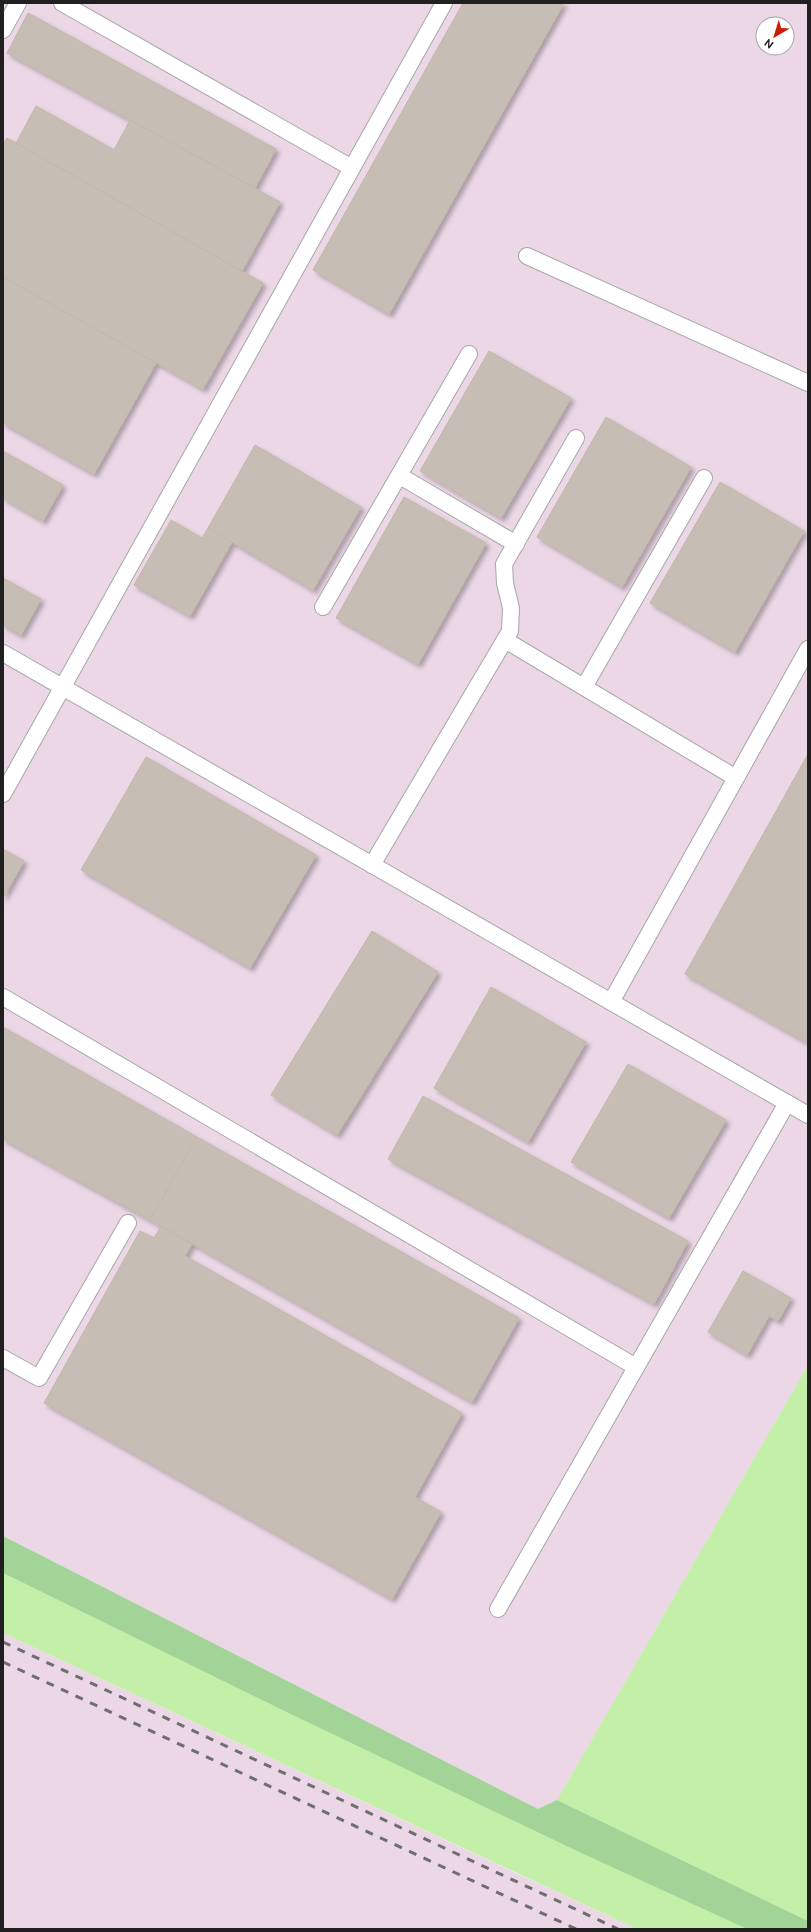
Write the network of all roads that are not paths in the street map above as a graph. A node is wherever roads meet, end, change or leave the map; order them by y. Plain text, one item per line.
1 (18, 3) edge
2 (62, 3) edge
3 (444, 3) edge
4 (3, 30) edge
5 (352, 168) junction
6 (527, 256) dead end
7 (469, 354) dead end
8 (808, 383) edge
9 (576, 438) dead end
10 (400, 476) junction
11 (704, 478) dead end
12 (516, 544) junction
13 (324, 607) dead end
14 (505, 640) junction
15 (808, 649) edge
16 (3, 653) edge
17 (584, 687) junction
18 (63, 688) junction
19 (736, 778) junction
20 (3, 794) edge
21 (372, 865) junction
22 (3, 996) edge
23 (611, 1002) junction
24 (787, 1103) junction
25 (808, 1115) edge
26 (128, 1223) dead end
27 (3, 1358) edge
28 (636, 1367) junction
29 (498, 1609) dead end

1 - 4 lane
2 - 5 lane
3 - 5 lane
5 - 18 lane
6 - 8 lane
7 - 10 lane
9 - 12 lane
10 - 12 lane
10 - 13 lane
11 - 17 lane
12 - 14 lane
14 - 17 lane
14 - 21 lane
15 - 19 lane
16 - 18 lane
17 - 19 lane
18 - 20 lane
18 - 21 lane
19 - 23 lane
21 - 23 lane
22 - 28 lane
23 - 24 lane
24 - 25 lane
24 - 28 lane
26 - 27 lane
28 - 29 lane

